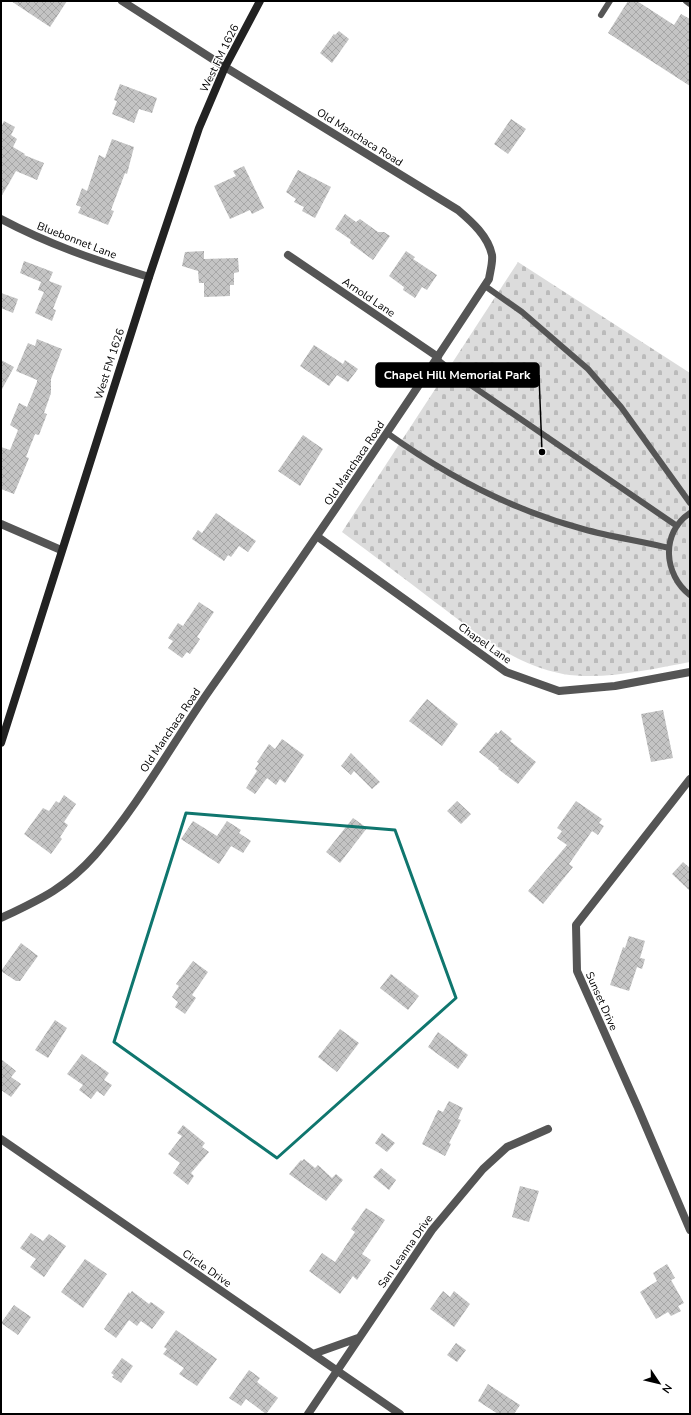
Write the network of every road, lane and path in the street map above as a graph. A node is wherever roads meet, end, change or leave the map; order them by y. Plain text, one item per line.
1 (122, 1) edge
2 (260, 1) edge
3 (610, 1) edge
4 (686, 1) edge
5 (690, 4) edge
6 (601, 15) dead end
7 (225, 67) junction
8 (1, 218) edge
9 (288, 255) dead end
10 (149, 277) junction
11 (485, 286) junction
12 (438, 358) junction
13 (387, 433) junction
14 (690, 503) edge
15 (690, 513) edge
16 (1, 524) edge
17 (677, 526) junction
18 (318, 537) junction
19 (669, 548) junction
20 (62, 550) junction
21 (690, 596) edge
22 (690, 672) edge
23 (1, 743) edge
24 (690, 779) edge
25 (1, 918) edge
26 (548, 1129) dead end
27 (1, 1139) edge
28 (690, 1230) edge
29 (359, 1337) junction
30 (313, 1354) junction
31 (336, 1370) junction
32 (308, 1414) edge
33 (400, 1414) edge

1 - 7 street, Old Manchaca Road
2 - 7 main road, West FM 1626
3 - 6 lane
4 - 5 lane
7 - 10 main road, West FM 1626
7 - 11 street, Old Manchaca Road
8 - 10 street, Bluebonnet Lane
9 - 12 street, Arnold Lane
10 - 20 main road, West FM 1626
11 - 12 street, Old Manchaca Road
11 - 14 lane
12 - 13 street, Old Manchaca Road
12 - 17 lane
13 - 18 street, Old Manchaca Road
13 - 19 lane
15 - 17 lane
16 - 20 street
17 - 19 lane
18 - 22 street, Chapel Lane
18 - 25 street, Old Manchaca Road
19 - 21 lane
20 - 23 main road, West FM 1626
24 - 28 street, Sunset Drive
26 - 29 street, San Leanna Drive
27 - 30 street, Circle Drive
29 - 30 street
29 - 31 street, San Leanna Drive
30 - 31 street, Circle Drive
31 - 32 street, San Leanna Drive
31 - 33 street, Circle Drive

